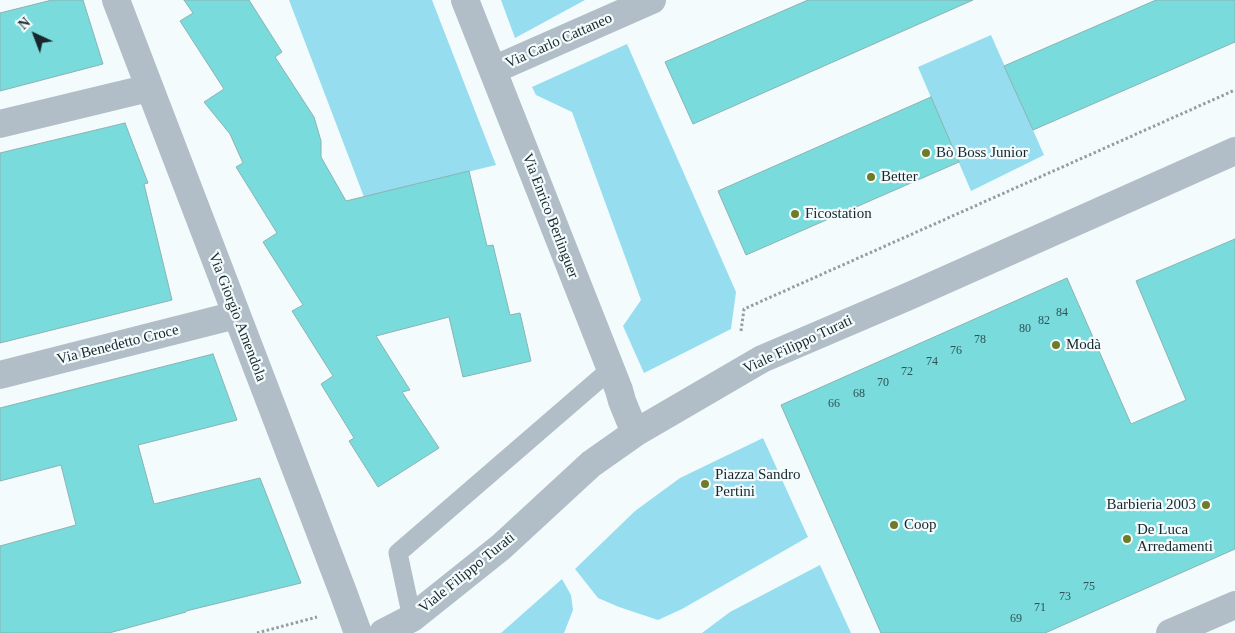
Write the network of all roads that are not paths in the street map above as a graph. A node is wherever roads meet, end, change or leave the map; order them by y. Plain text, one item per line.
1 (116, 0) edge
2 (465, 0) edge
3 (652, 0) edge
4 (493, 70) junction
5 (149, 88) junction
6 (0, 124) edge
7 (1235, 152) edge
8 (236, 315) junction
9 (611, 369) junction
10 (0, 375) edge
11 (635, 433) junction
12 (1235, 605) edge
13 (412, 618) junction
14 (358, 633) edge
15 (384, 633) edge
16 (1170, 633) edge

1 - 5 street, Via Giorgio Amendola
2 - 4 street, Via Enrico Berlinguer
3 - 4 street, Via Carlo Cattaneo
4 - 9 street, Via Enrico Berlinguer
5 - 6 street
5 - 8 street, Via Giorgio Amendola
7 - 11 street, Viale Filippo Turati
8 - 10 street, Via Benedetto Croce
8 - 14 street, Via Giorgio Amendola
9 - 11 street, Via Enrico Berlinguer
9 - 13 lane
11 - 13 street, Viale Filippo Turati
12 - 16 street
13 - 15 street, Viale Filippo Turati

